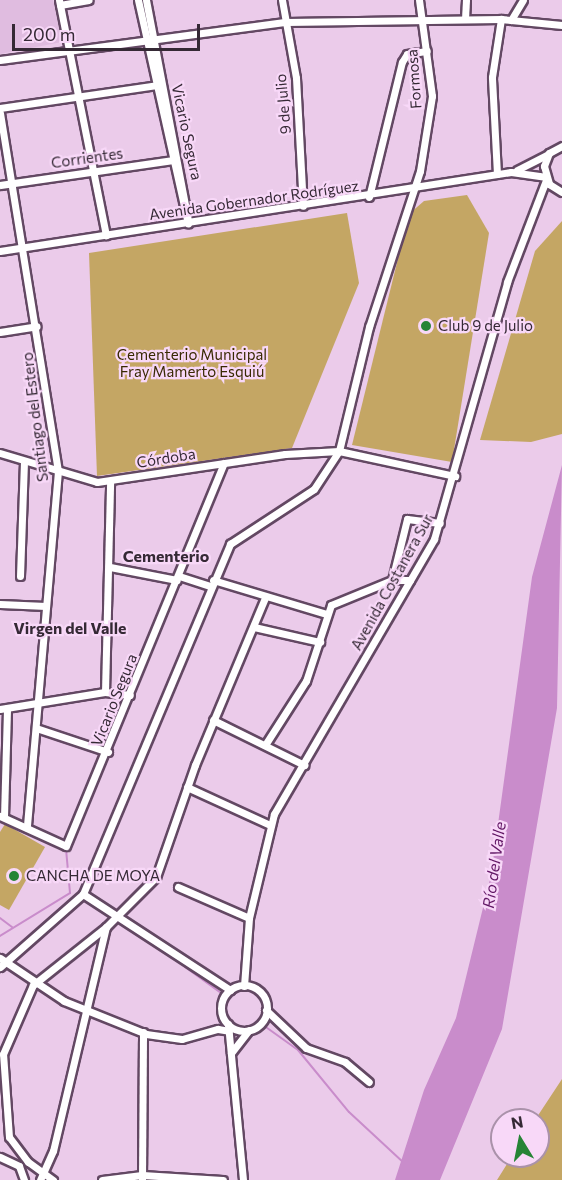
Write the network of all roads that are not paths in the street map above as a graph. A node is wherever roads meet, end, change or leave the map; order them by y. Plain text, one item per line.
1 (89, 0) edge
2 (138, 0) edge
3 (146, 0) edge
4 (282, 0) edge
5 (419, 0) edge
6 (466, 0) edge
7 (523, 0) edge
8 (60, 3) edge
9 (422, 19) junction
10 (465, 19) junction
11 (501, 19) junction
12 (511, 20) junction
13 (286, 22) junction
14 (562, 26) edge
15 (149, 37) junction
16 (69, 49) junction
17 (427, 51) junction
18 (0, 60) edge
19 (159, 85) junction
20 (79, 97) junction
21 (0, 108) edge
22 (0, 113) edge
23 (562, 146) edge
24 (549, 153) junction
25 (175, 159) junction
26 (93, 171) junction
27 (511, 172) junction
28 (497, 174) junction
29 (546, 178) junction
30 (11, 183) junction
31 (0, 184) edge
32 (413, 190) junction
33 (562, 192) edge
34 (369, 197) junction
35 (303, 206) junction
36 (188, 223) junction
37 (106, 235) junction
38 (22, 248) junction
39 (0, 251) edge
40 (37, 326) junction
41 (0, 332) edge
42 (339, 451) junction
43 (0, 453) edge
44 (24, 460) junction
45 (224, 463) junction
46 (58, 471) junction
47 (455, 476) junction
48 (110, 481) junction
49 (441, 523) junction
50 (110, 567) junction
51 (20, 576) dead end
52 (178, 578) junction
53 (392, 580) junction
54 (410, 580) junction
55 (211, 583) junction
56 (265, 598) junction
57 (0, 604) edge
58 (46, 606) junction
59 (326, 614) junction
60 (254, 627) junction
61 (320, 642) junction
62 (105, 692) junction
63 (130, 695) junction
64 (38, 702) junction
65 (4, 709) edge
66 (213, 720) junction
67 (36, 728) junction
68 (265, 745) junction
69 (108, 752) junction
70 (304, 765) junction
71 (187, 787) junction
72 (2, 817) edge
73 (270, 825) junction
74 (27, 828) junction
75 (178, 887) dead end
76 (82, 894) junction
77 (121, 916) junction
78 (249, 918) junction
79 (106, 927) junction
80 (1, 962) edge
81 (33, 985) junction
82 (244, 986) junction
83 (230, 990) junction
84 (83, 1008) junction
85 (267, 1010) junction
86 (228, 1028) junction
87 (249, 1030) junction
88 (142, 1032) junction
89 (231, 1053) junction
90 (1, 1068) edge
91 (369, 1082) dead end
92 (0, 1157) edge
93 (42, 1177) edge
94 (142, 1178) edge
95 (24, 1180) edge
96 (53, 1180) edge
97 (102, 1180) edge
98 (206, 1180) edge
99 (223, 1180) edge
100 (243, 1180) edge

1 - 8 street
2 - 15 street, Vicario Segura
3 - 15 street, Vicario Segura
4 - 13 street, 9 de Julio
5 - 9 street, Formosa
6 - 10 street
7 - 12 street
8 - 16 street
9 - 10 street
9 - 13 street
9 - 17 street, Formosa
10 - 11 street
11 - 12 street
11 - 28 street
12 - 14 street
13 - 15 street
13 - 35 street, 9 de Julio
15 - 16 street
15 - 19 street, Vicario Segura
16 - 18 street
16 - 20 street
17 - 32 street, Formosa
17 - 34 street
19 - 20 street
19 - 25 street, Vicario Segura
20 - 21 street
20 - 26 street
22 - 30 street, Santiago del Estero
23 - 24 street, Avenida Gobernador Rodríguez
24 - 27 street, Avenida Gobernador Rodríguez
24 - 29 street, Avenida Costanera Sur
25 - 26 street, Corrientes
25 - 36 street, Vicario Segura
26 - 30 street, Corrientes
26 - 37 street
27 - 28 street, Avenida Gobernador Rodríguez
27 - 29 street, Avenida Gobernador Rodríguez
28 - 32 street, Avenida Gobernador Rodríguez
29 - 33 street
29 - 47 street, Avenida Costanera Sur
30 - 31 street, Corrientes
30 - 38 street, Santiago del Estero
32 - 34 street, Avenida Gobernador Rodríguez
32 - 42 street, Formosa
34 - 35 street, Avenida Gobernador Rodríguez
35 - 36 street, Avenida Gobernador Rodríguez
36 - 37 street, Avenida Gobernador Rodríguez
37 - 38 street, Avenida Gobernador Rodríguez
38 - 39 street, Avenida Gobernador Rodríguez
38 - 40 street, Santiago del Estero
40 - 41 street
40 - 46 street, Santiago del Estero
42 - 45 street, Córdoba
42 - 47 street, Córdoba
42 - 55 street, Formosa
43 - 44 street, Córdoba
44 - 46 street, Córdoba
44 - 51 street
45 - 48 street, Córdoba
45 - 52 street, Vicario Segura
46 - 48 street, Córdoba
46 - 58 street, Santiago del Estero
47 - 49 street, Avenida Costanera Sur
48 - 50 street
49 - 53 street
49 - 54 street, Avenida Costanera Sur
50 - 52 street
50 - 62 street
52 - 55 street
52 - 63 street, Vicario Segura
53 - 54 street
53 - 59 street
54 - 70 street, Avenida Costanera Sur
55 - 56 street
55 - 76 street, Formosa
56 - 59 street
56 - 60 street
57 - 58 street
58 - 64 street, Santiago del Estero
59 - 61 street
60 - 61 street
60 - 66 street
61 - 68 street
62 - 63 street
62 - 64 street
63 - 69 street, Vicario Segura
64 - 65 street
64 - 67 street, Santiago del Estero
65 - 72 street
66 - 68 street
66 - 71 street
67 - 69 street
67 - 74 street, Santiago del Estero
68 - 70 street
69 - 74 street, Vicario Segura
70 - 73 street, Avenida Costanera Sur
71 - 73 street
71 - 77 street
72 - 74 street
73 - 78 street, Avenida Costanera Sur
75 - 78 street
76 - 77 street
76 - 80 street, Formosa
77 - 79 street
77 - 83 street
78 - 82 street, Avenida Costanera Sur
79 - 81 street
79 - 84 street
80 - 81 street
81 - 84 street
81 - 90 street
82 - 83 street
82 - 85 street
83 - 86 street
84 - 88 street
84 - 93 street
85 - 87 street
85 - 91 street
86 - 87 street
86 - 88 street
86 - 89 street
87 - 89 street
88 - 94 street
89 - 100 street
90 - 93 street
92 - 95 street
93 - 96 street
94 - 97 street
94 - 98 street
98 - 99 street

